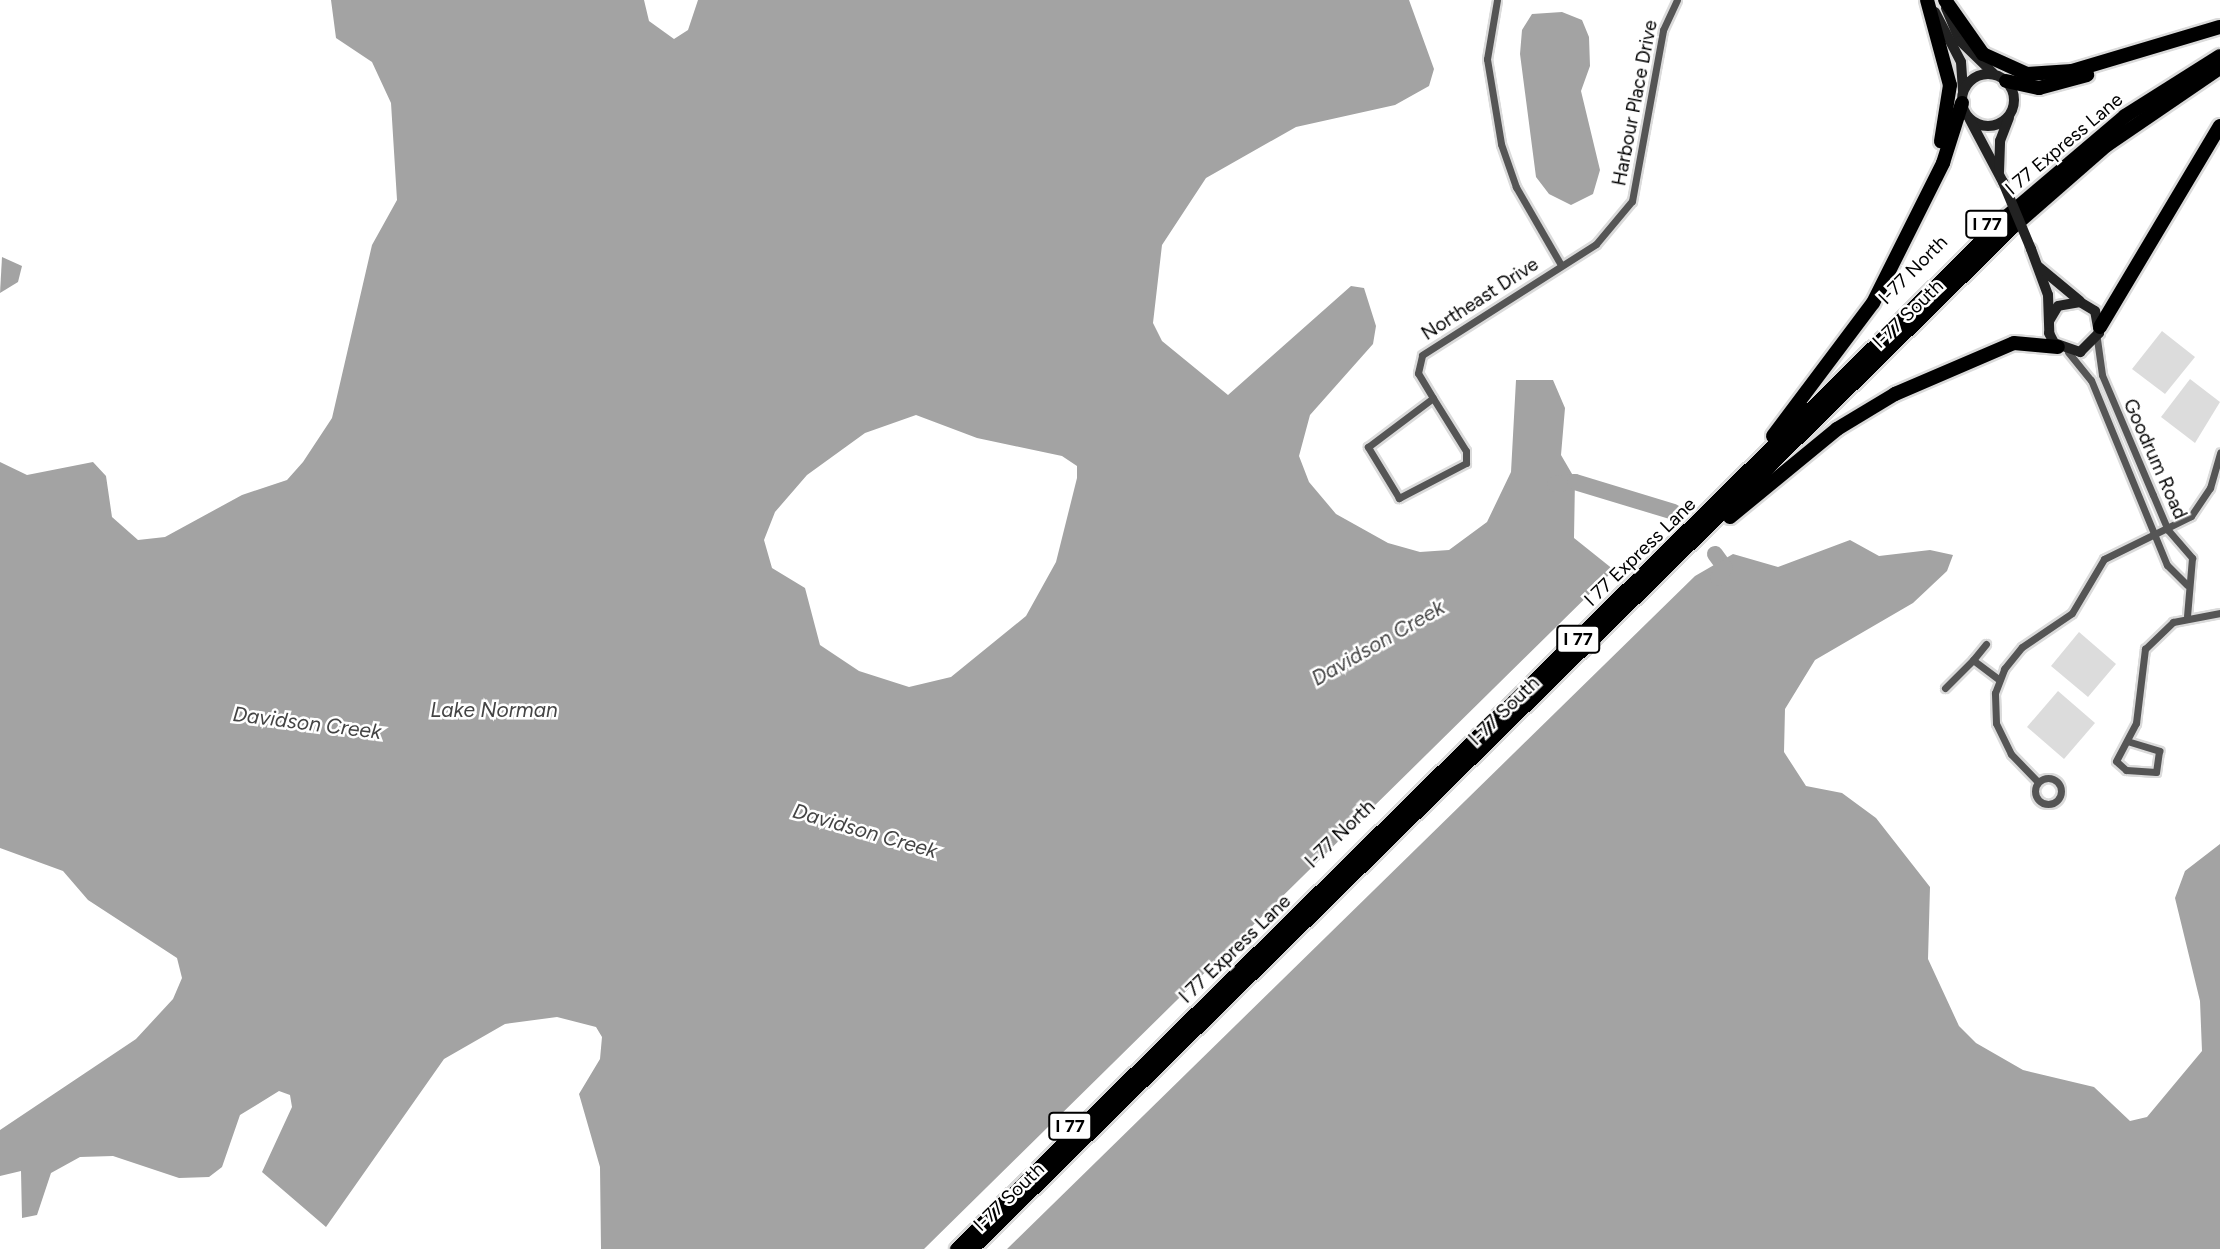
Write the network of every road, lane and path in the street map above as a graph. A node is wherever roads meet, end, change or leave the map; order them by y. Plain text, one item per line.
1 (1497, 0) edge
2 (1677, 0) edge
3 (1928, 0) edge
4 (1944, 0) edge
5 (2220, 27) edge
6 (2220, 46) edge
7 (2143, 51) junction
8 (2220, 56) edge
9 (2220, 68) edge
10 (2220, 77) edge
11 (2001, 78) junction
12 (1964, 103) junction
13 (2011, 114) junction
14 (2220, 126) edge
15 (2001, 177) junction
16 (1903, 240) junction
17 (1561, 265) junction
18 (2039, 267) junction
19 (2086, 304) junction
20 (2049, 321) junction
21 (2099, 333) junction
22 (2063, 350) junction
23 (1433, 398) junction
24 (1778, 432) junction
25 (2220, 452) edge
26 (1728, 518) junction
27 (2168, 530) junction
28 (2158, 535) junction
29 (2188, 584) junction
30 (2220, 613) edge
31 (2187, 616) junction
32 (1986, 644) dead end
33 (1973, 660) junction
34 (1998, 679) junction
35 (1945, 688) dead end
36 (2127, 741) junction
37 (2038, 782) dead end
38 (945, 1249) edge
39 (957, 1249) edge
40 (972, 1249) edge
41 (984, 1249) edge

1 - 17 street
2 - 17 street, Harbour Place Drive
3 - 12 main road
3 - 16 highway
4 - 7 highway
4 - 11 main road
5 - 7 highway
6 - 24 highway, I-77 North / I 77
7 - 11 highway
8 - 39 highway, I 77 Express Lane / I 77
9 - 40 highway, I 77 Express Lane / I 77
10 - 26 highway, I-77 South / I 77
11 - 12 main road
11 - 13 main road
12 - 13 main road
12 - 15 main road
12 - 16 highway
13 - 15 main road
14 - 21 highway
15 - 18 main road, bridge
16 - 24 highway
17 - 23 street, Northeast Drive
18 - 19 main road
18 - 20 main road
19 - 20 main road
19 - 21 main road
20 - 22 main road
21 - 22 main road
21 - 27 street, Goodrum Road
22 - 26 highway
22 - 28 street, Goodrum Road
23 - 23 street, Northeast Drive
24 - 38 highway, I-77 North / I 77
25 - 27 street
26 - 41 highway, I-77 South / I 77
27 - 28 street
27 - 29 street, Goodrum Road
28 - 29 street, Goodrum Road
28 - 34 street
29 - 31 street, Goodrum Road
30 - 31 street
31 - 36 street
32 - 33 street
33 - 34 street
33 - 35 street
34 - 37 street
36 - 36 street

